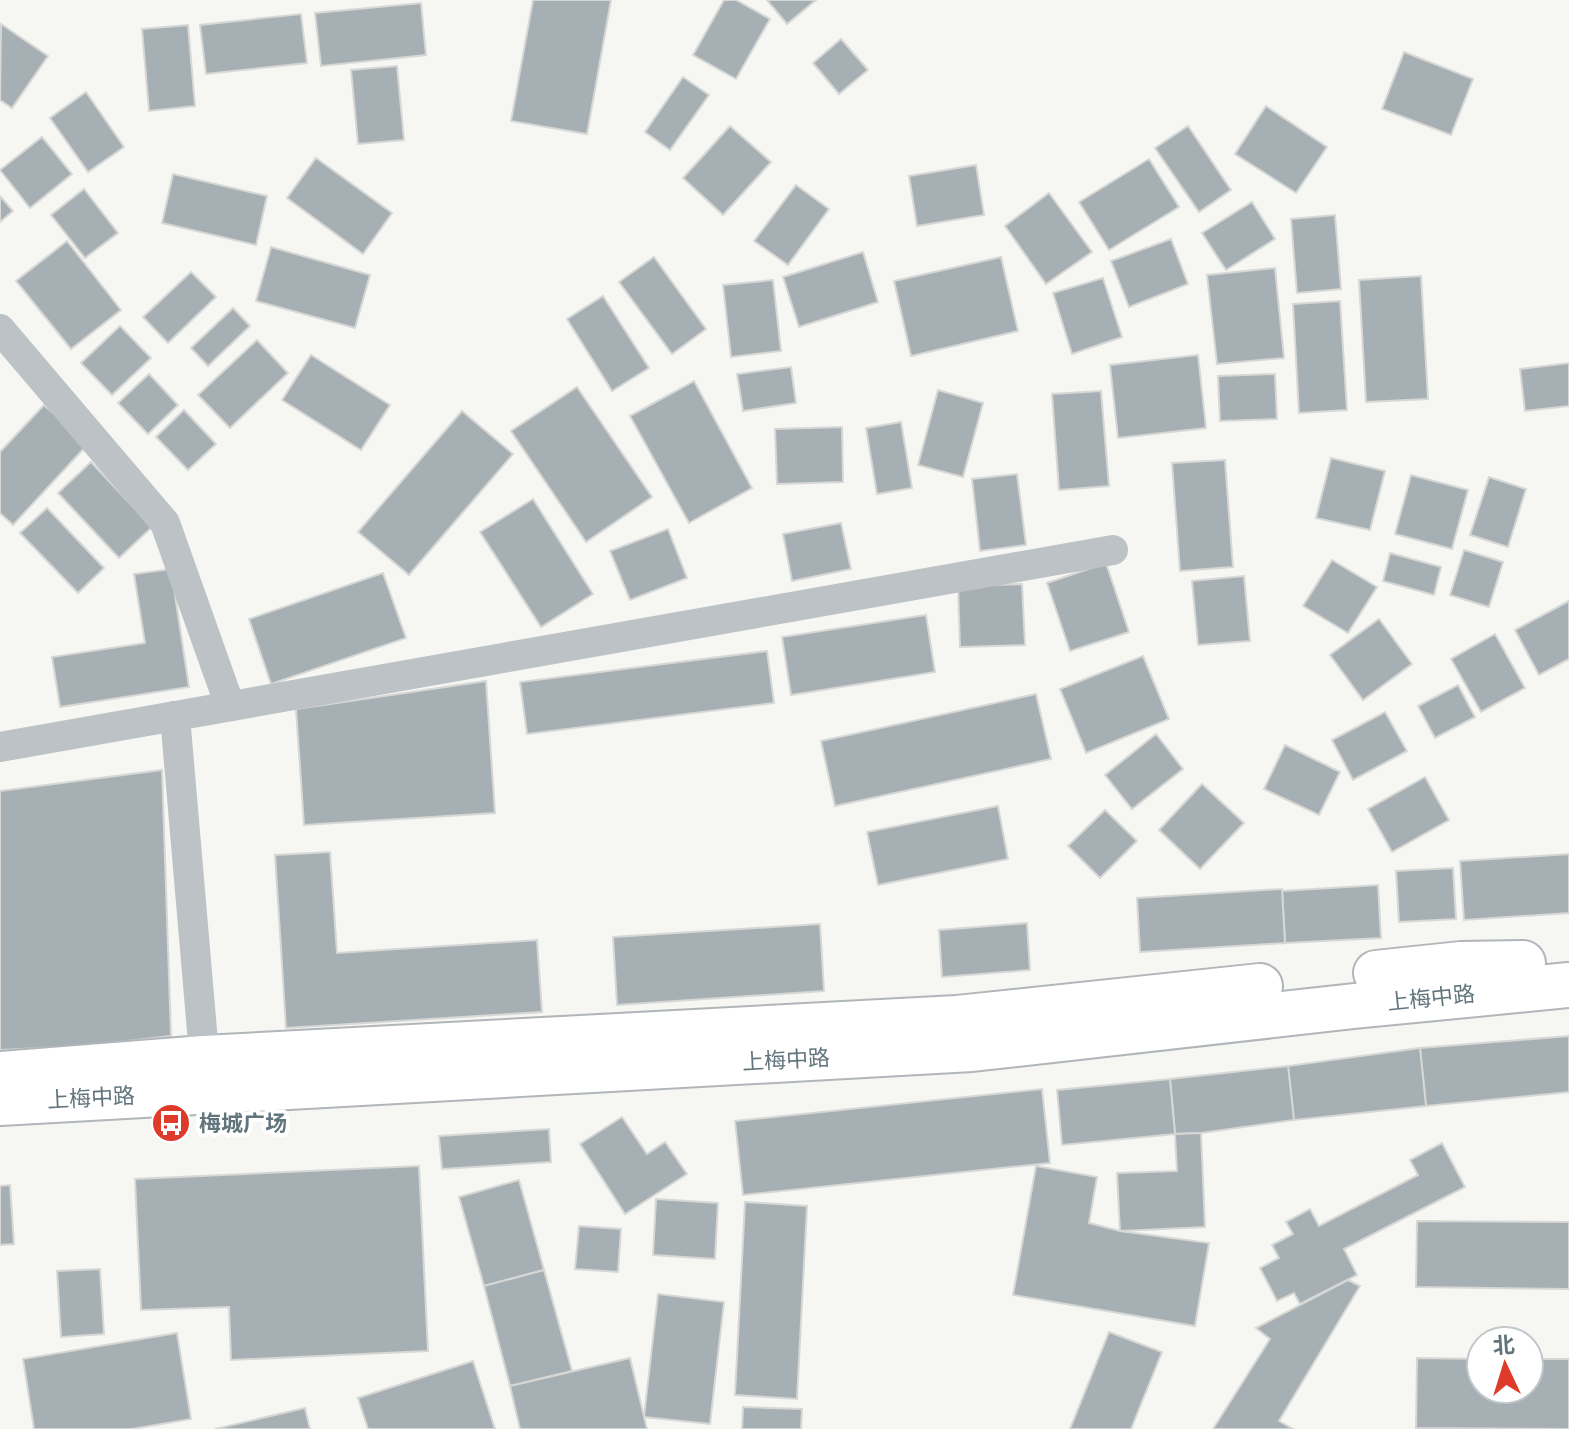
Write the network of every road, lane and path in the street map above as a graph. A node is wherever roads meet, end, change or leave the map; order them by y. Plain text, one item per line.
1 (0, 329) edge
2 (1113, 550) dead end
3 (230, 706) junction
4 (175, 716) junction
5 (0, 747) edge
6 (1569, 962) edge
7 (1569, 985) edge
8 (959, 1034) junction
9 (0, 1074) edge
10 (206, 1075) junction
11 (0, 1103) edge

1 - 3 street
2 - 3 street
3 - 4 street
4 - 5 street
4 - 10 street
6 - 8 main road, 上梅中路
7 - 8 main road, 上梅中路
8 - 10 main road, 上梅中路
9 - 10 main road, 上梅中路
10 - 11 main road, 上梅中路

